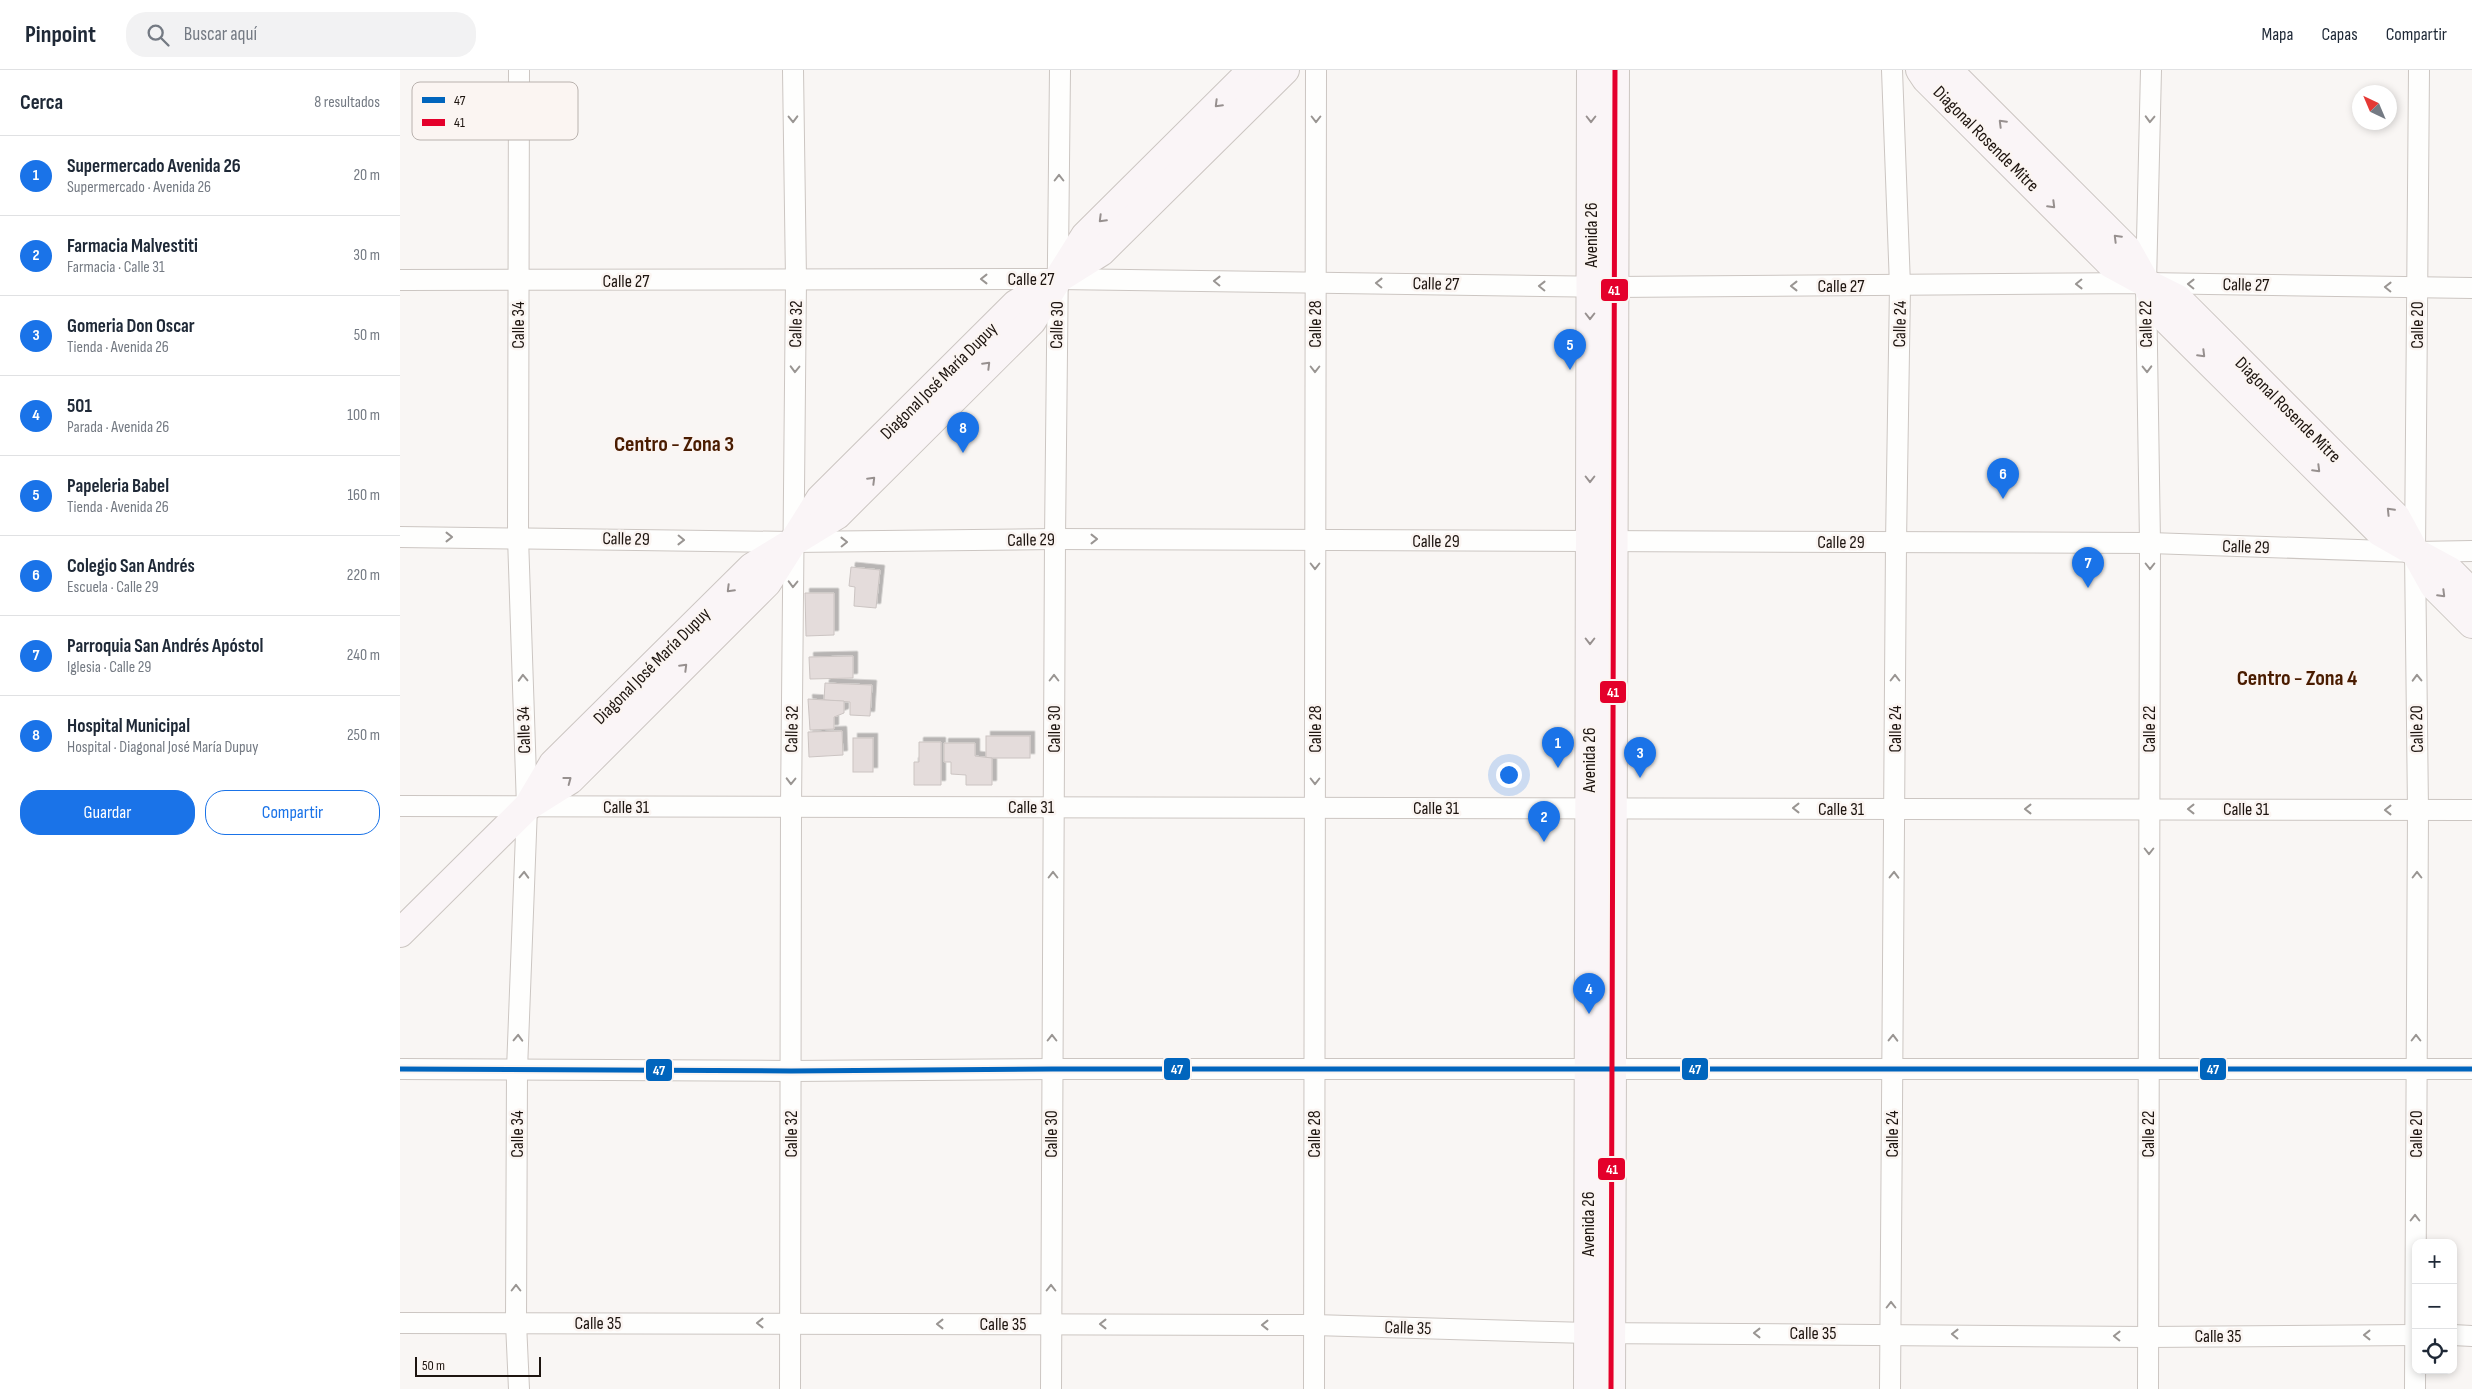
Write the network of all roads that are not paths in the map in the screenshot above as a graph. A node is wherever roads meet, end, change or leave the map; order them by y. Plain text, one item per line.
1 (792, 70) edge
2 (1060, 70) edge
3 (1252, 70) edge
4 (1285, 70) edge
5 (1316, 70) edge
6 (1591, 70) edge
7 (1615, 70) edge
8 (1892, 70) edge
9 (1920, 70) edge
10 (1948, 70) edge
11 (2152, 70) edge
12 (2419, 70) edge
13 (519, 140) edge
14 (1058, 279) junction
15 (400, 280) edge
16 (796, 280) junction
17 (518, 281) junction
18 (1315, 282) junction
19 (2146, 283) junction
20 (1900, 286) junction
21 (1602, 287) junction
22 (2417, 287) junction
23 (2472, 288) edge
24 (400, 537) edge
25 (518, 537) junction
26 (1055, 539) junction
27 (1315, 540) junction
28 (794, 542) junction
29 (1602, 542) junction
30 (1896, 542) junction
31 (2150, 544) junction
32 (2472, 551) edge
33 (2416, 552) junction
34 (2472, 593) edge
35 (2472, 624) edge
36 (400, 806) edge
37 (527, 807) junction
38 (791, 807) junction
39 (1053, 808) junction
40 (1315, 808) junction
41 (1601, 808) junction
42 (1895, 809) junction
43 (2149, 809) junction
44 (2418, 810) junction
45 (2472, 810) edge
46 (400, 933) edge
47 (400, 1069) edge
48 (1052, 1069) junction
49 (1314, 1069) junction
50 (1600, 1069) junction
51 (1892, 1069) junction
52 (2148, 1069) junction
53 (517, 1070) junction
54 (2416, 1070) junction
55 (2472, 1070) edge
56 (791, 1071) junction
57 (400, 1322) edge
58 (516, 1323) junction
59 (790, 1324) junction
60 (1050, 1324) junction
61 (1314, 1325) junction
62 (2415, 1329) edge
63 (1599, 1333) junction
64 (1891, 1334) junction
65 (2412, 1335) edge
66 (2148, 1336) junction
67 (2457, 1336) edge
68 (2472, 1336) edge
69 (2415, 1374) edge
70 (518, 1389) edge
71 (790, 1389) edge
72 (1051, 1389) edge
73 (1314, 1389) edge
74 (1588, 1389) edge
75 (1611, 1389) edge
76 (1890, 1389) edge
77 (2148, 1389) edge
78 (2415, 1389) edge

1 -> 16 street, Calle 32
14 -> 2 street, Calle 30
3 -> 14 main road, Diagonal José María Dupuy
4 - 14 main road, Diagonal José María Dupuy
5 -> 18 street, Calle 28
6 -> 21 main road, Avenida 26
7 - 21 main road, Avenida 26
8 - 20 street, Calle 24
9 -> 19 main road, Diagonal Rosende Mitre
19 -> 10 main road, Diagonal Rosende Mitre
11 -> 19 street, Calle 22
12 - 22 street, Calle 20
13 - 17 street, Calle 34
14 -> 16 street, Calle 27
18 -> 14 street, Calle 27
14 - 26 street, Calle 30
14 - 28 main road, Diagonal José María Dupuy
15 - 17 street, Calle 27
16 - 17 street, Calle 27
16 -> 28 street, Calle 32
17 - 25 street, Calle 34
21 -> 18 street, Calle 27
18 -> 27 street, Calle 28
19 -> 20 street, Calle 27
22 -> 19 street, Calle 27
19 -> 31 street, Calle 22
19 - 33 main road, Diagonal Rosende Mitre
20 -> 21 street, Calle 27
20 - 30 street, Calle 24
21 - 29 main road, Avenida 26
22 - 23 street, Calle 27
22 - 33 street, Calle 20
24 -> 25 street, Calle 29
25 -> 28 street, Calle 29
37 -> 25 street, Calle 34
26 -> 27 street, Calle 29
28 -> 26 street, Calle 29
39 -> 26 street, Calle 30
27 - 29 street, Calle 29
27 -> 40 street, Calle 28
28 - 37 main road, Diagonal José María Dupuy
28 -> 38 street, Calle 32
29 - 30 street, Calle 29
29 - 41 main road, Avenida 26
30 - 31 street, Calle 29
42 -> 30 street, Calle 24
31 - 33 street, Calle 29
31 -> 43 street, Calle 22
32 - 33 street, Calle 29
33 - 34 main road, Diagonal Rosende Mitre
33 -> 35 main road
44 -> 33 street, Calle 20
36 - 37 street, Calle 31
37 - 38 street, Calle 31
37 - 46 main road, Diagonal José María Dupuy
53 -> 37 street, Calle 34
38 - 39 street, Calle 31
38 - 56 street, Calle 32
39 - 40 street, Calle 31
48 -> 39 street, Calle 30
40 - 41 street, Calle 31
40 - 49 street, Calle 28
42 -> 41 street, Calle 31
41 - 50 main road, Avenida 26
43 -> 42 street, Calle 31
51 -> 42 street, Calle 24
44 -> 43 street, Calle 31
43 -> 52 street, Calle 22
44 - 45 street, Calle 31
54 -> 44 street, Calle 20
47 - 53 street
48 - 49 street
48 - 56 street
60 -> 48 street, Calle 30
49 - 50 street
49 - 61 street, Calle 28
50 - 51 street
50 - 63 main road, Avenida 26
51 - 52 street
64 -> 51 street, Calle 24
52 - 54 street
52 - 66 street, Calle 22
53 - 56 street
58 -> 53 street, Calle 34
54 - 55 street
62 -> 54 street, Calle 20
56 - 59 street, Calle 32
57 - 58 street, Calle 35
59 -> 58 street, Calle 35
58 - 70 street, Calle 34
60 -> 59 street, Calle 35
59 - 71 street, Calle 32
61 -> 60 street, Calle 35
60 - 72 street, Calle 30
61 - 63 street, Calle 35
61 - 73 street, Calle 28
64 -> 63 street, Calle 35
63 - 74 main road, Avenida 26
63 - 75 main road, Avenida 26
66 -> 64 street, Calle 35
64 - 76 street, Calle 24
65 -> 66 street, Calle 35
66 - 77 street, Calle 22
67 - 68 street
69 - 78 street, Calle 20

